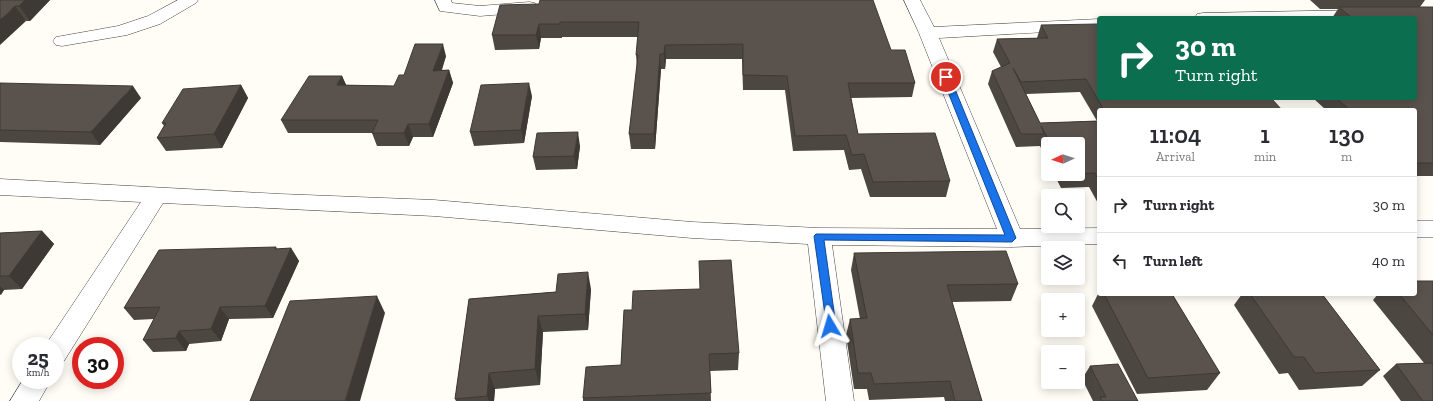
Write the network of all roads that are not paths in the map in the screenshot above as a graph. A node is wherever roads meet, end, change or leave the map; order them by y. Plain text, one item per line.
1 (190, 0) edge
2 (443, 0) edge
3 (912, 0) edge
4 (536, 7) edge
5 (1378, 14) edge
6 (1290, 16) edge
7 (1097, 24) edge
8 (928, 33) junction
9 (62, 41) dead end
10 (0, 188) edge
11 (157, 195) junction
12 (1417, 229) edge
13 (1433, 229) edge
14 (819, 236) junction
15 (1097, 236) edge
16 (1012, 238) junction
17 (64, 339) edge
18 (32, 389) edge
19 (24, 401) edge
20 (840, 401) edge

1 - 9 street
2 - 4 street
3 - 8 street
5 - 6 street
7 - 8 street
8 - 16 street
10 - 11 street
11 - 14 street
11 - 17 street
12 - 13 street
14 - 16 street
14 - 20 street
15 - 16 street
18 - 19 street

